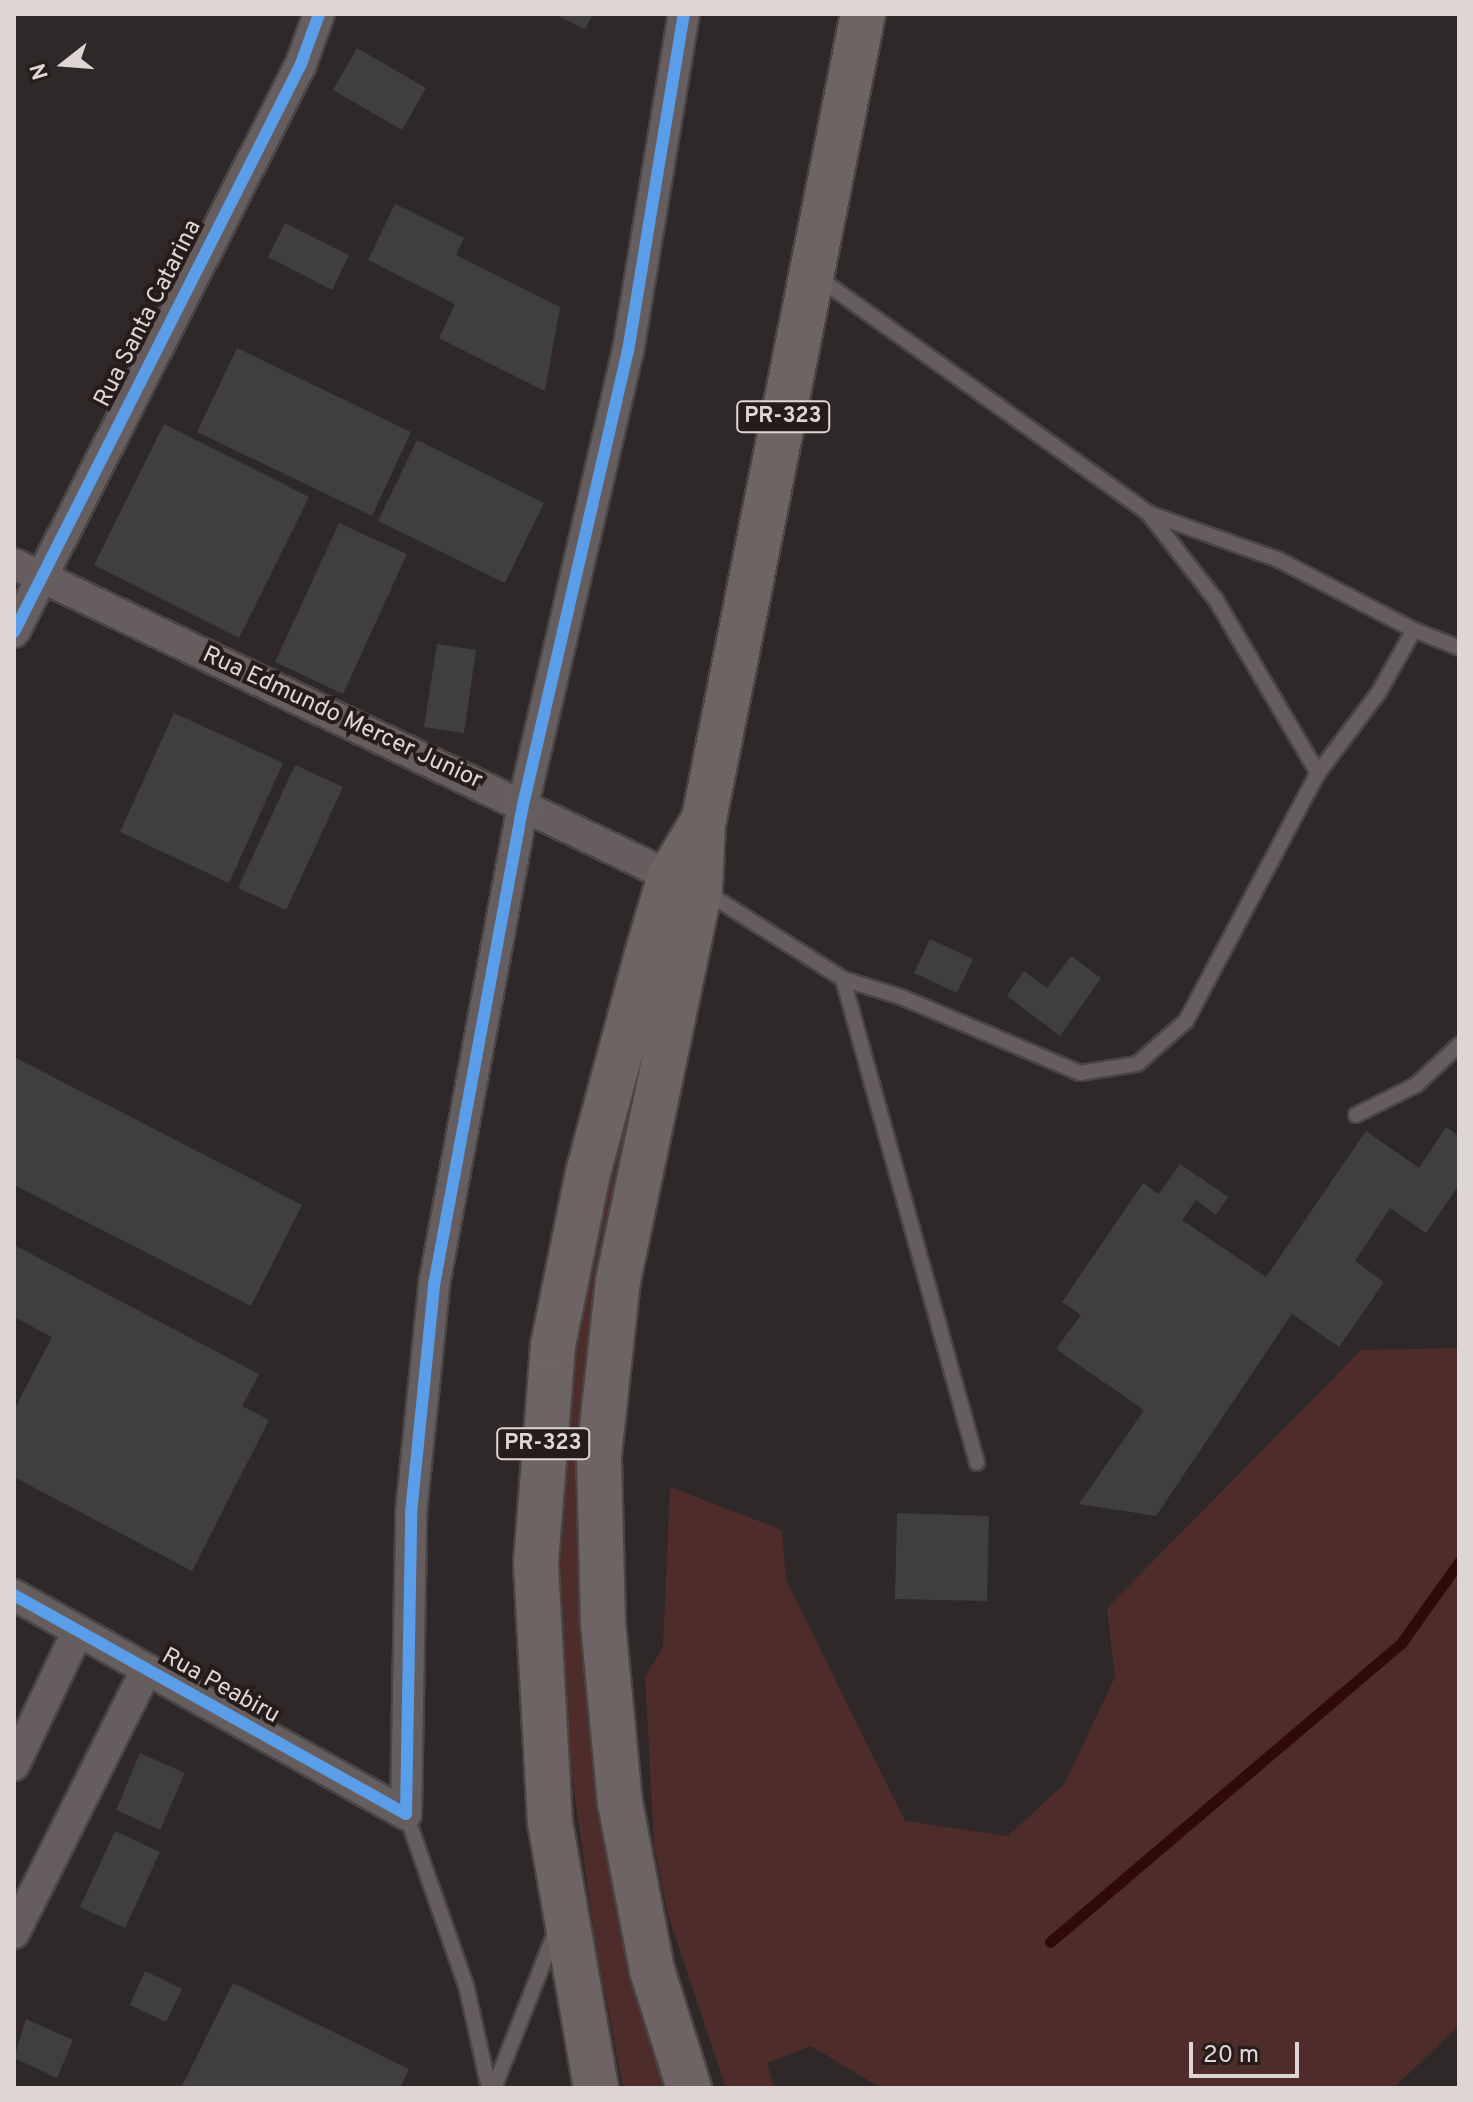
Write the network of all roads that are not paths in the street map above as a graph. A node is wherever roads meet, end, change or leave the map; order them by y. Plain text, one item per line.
1 (319, 14) edge
2 (684, 14) edge
3 (863, 14) edge
4 (812, 273) junction
5 (1148, 513) junction
6 (27, 570) edge
7 (1414, 630) junction
8 (14, 632) edge
9 (1459, 648) edge
10 (1318, 773) junction
11 (523, 805) junction
12 (685, 882) junction
13 (843, 979) junction
14 (1459, 1045) edge
15 (1356, 1115) dead end
16 (977, 1463) dead end
17 (14, 1595) edge
18 (78, 1631) junction
19 (146, 1671) junction
20 (14, 1765) edge
21 (406, 1814) junction
22 (564, 1910) junction
23 (14, 1933) edge
24 (491, 2088) edge
25 (596, 2088) edge
26 (689, 2088) edge

1 - 6 street, Rua Santa Catarina
2 - 11 street
3 - 4 highway, PR-323
4 - 5 lane
4 - 12 highway, PR-323 / PR-323
5 - 7 lane
5 - 10 lane
6 - 8 street, Rua Santa Catarina
6 - 11 street, Rua Edmundo Mercer Junior
7 - 9 lane
7 - 10 lane
10 - 13 lane
11 - 12 street, Rua Edmundo Mercer Junior
11 - 21 street
12 - 13 lane
12 - 22 highway, PR-323
12 - 26 highway, PR-323
13 - 16 lane
14 - 15 lane
17 - 18 street, Rua Peabiru
18 - 19 street, Rua Peabiru
18 - 20 street
19 - 21 street, Rua Peabiru
19 - 23 street
21 - 24 lane
22 - 24 lane
22 - 25 highway, PR-323

